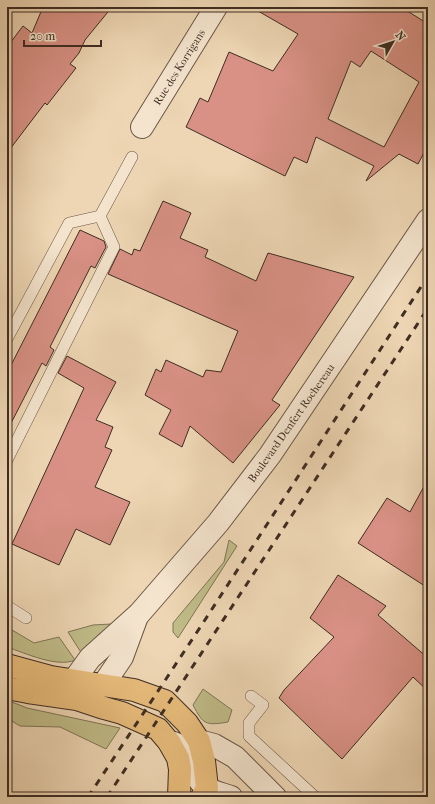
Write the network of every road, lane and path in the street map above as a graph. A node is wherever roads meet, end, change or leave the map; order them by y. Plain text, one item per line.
1 (216, 7) edge
2 (142, 127) dead end
3 (132, 157) dead end
4 (100, 216) junction
5 (428, 220) edge
6 (7, 339) edge
7 (7, 460) edge
8 (7, 606) edge
9 (139, 614) junction
10 (26, 618) dead end
11 (7, 665) edge
12 (102, 685) junction
13 (7, 688) edge
14 (76, 689) junction
15 (251, 696) dead end
16 (199, 741) junction
17 (170, 742) junction
18 (204, 792) edge
19 (179, 797) edge
20 (231, 797) edge
21 (275, 797) edge
22 (315, 797) edge

1 - 2 street, Rue des Korrigans
3 - 4 lane
4 - 6 lane
4 - 7 lane
5 - 9 street, Boulevard Denfert Rochereau
8 - 10 lane
9 - 12 street, Boulevard Denfert Rochereau
9 - 14 street, Boulevard Denfert Rochereau
11 - 14 main road
12 - 14 main road
12 - 16 main road
13 - 14 main road
14 - 17 main road
15 - 22 lane
16 - 18 main road
16 - 21 street
17 - 18 street
17 - 19 main road
18 - 20 street

